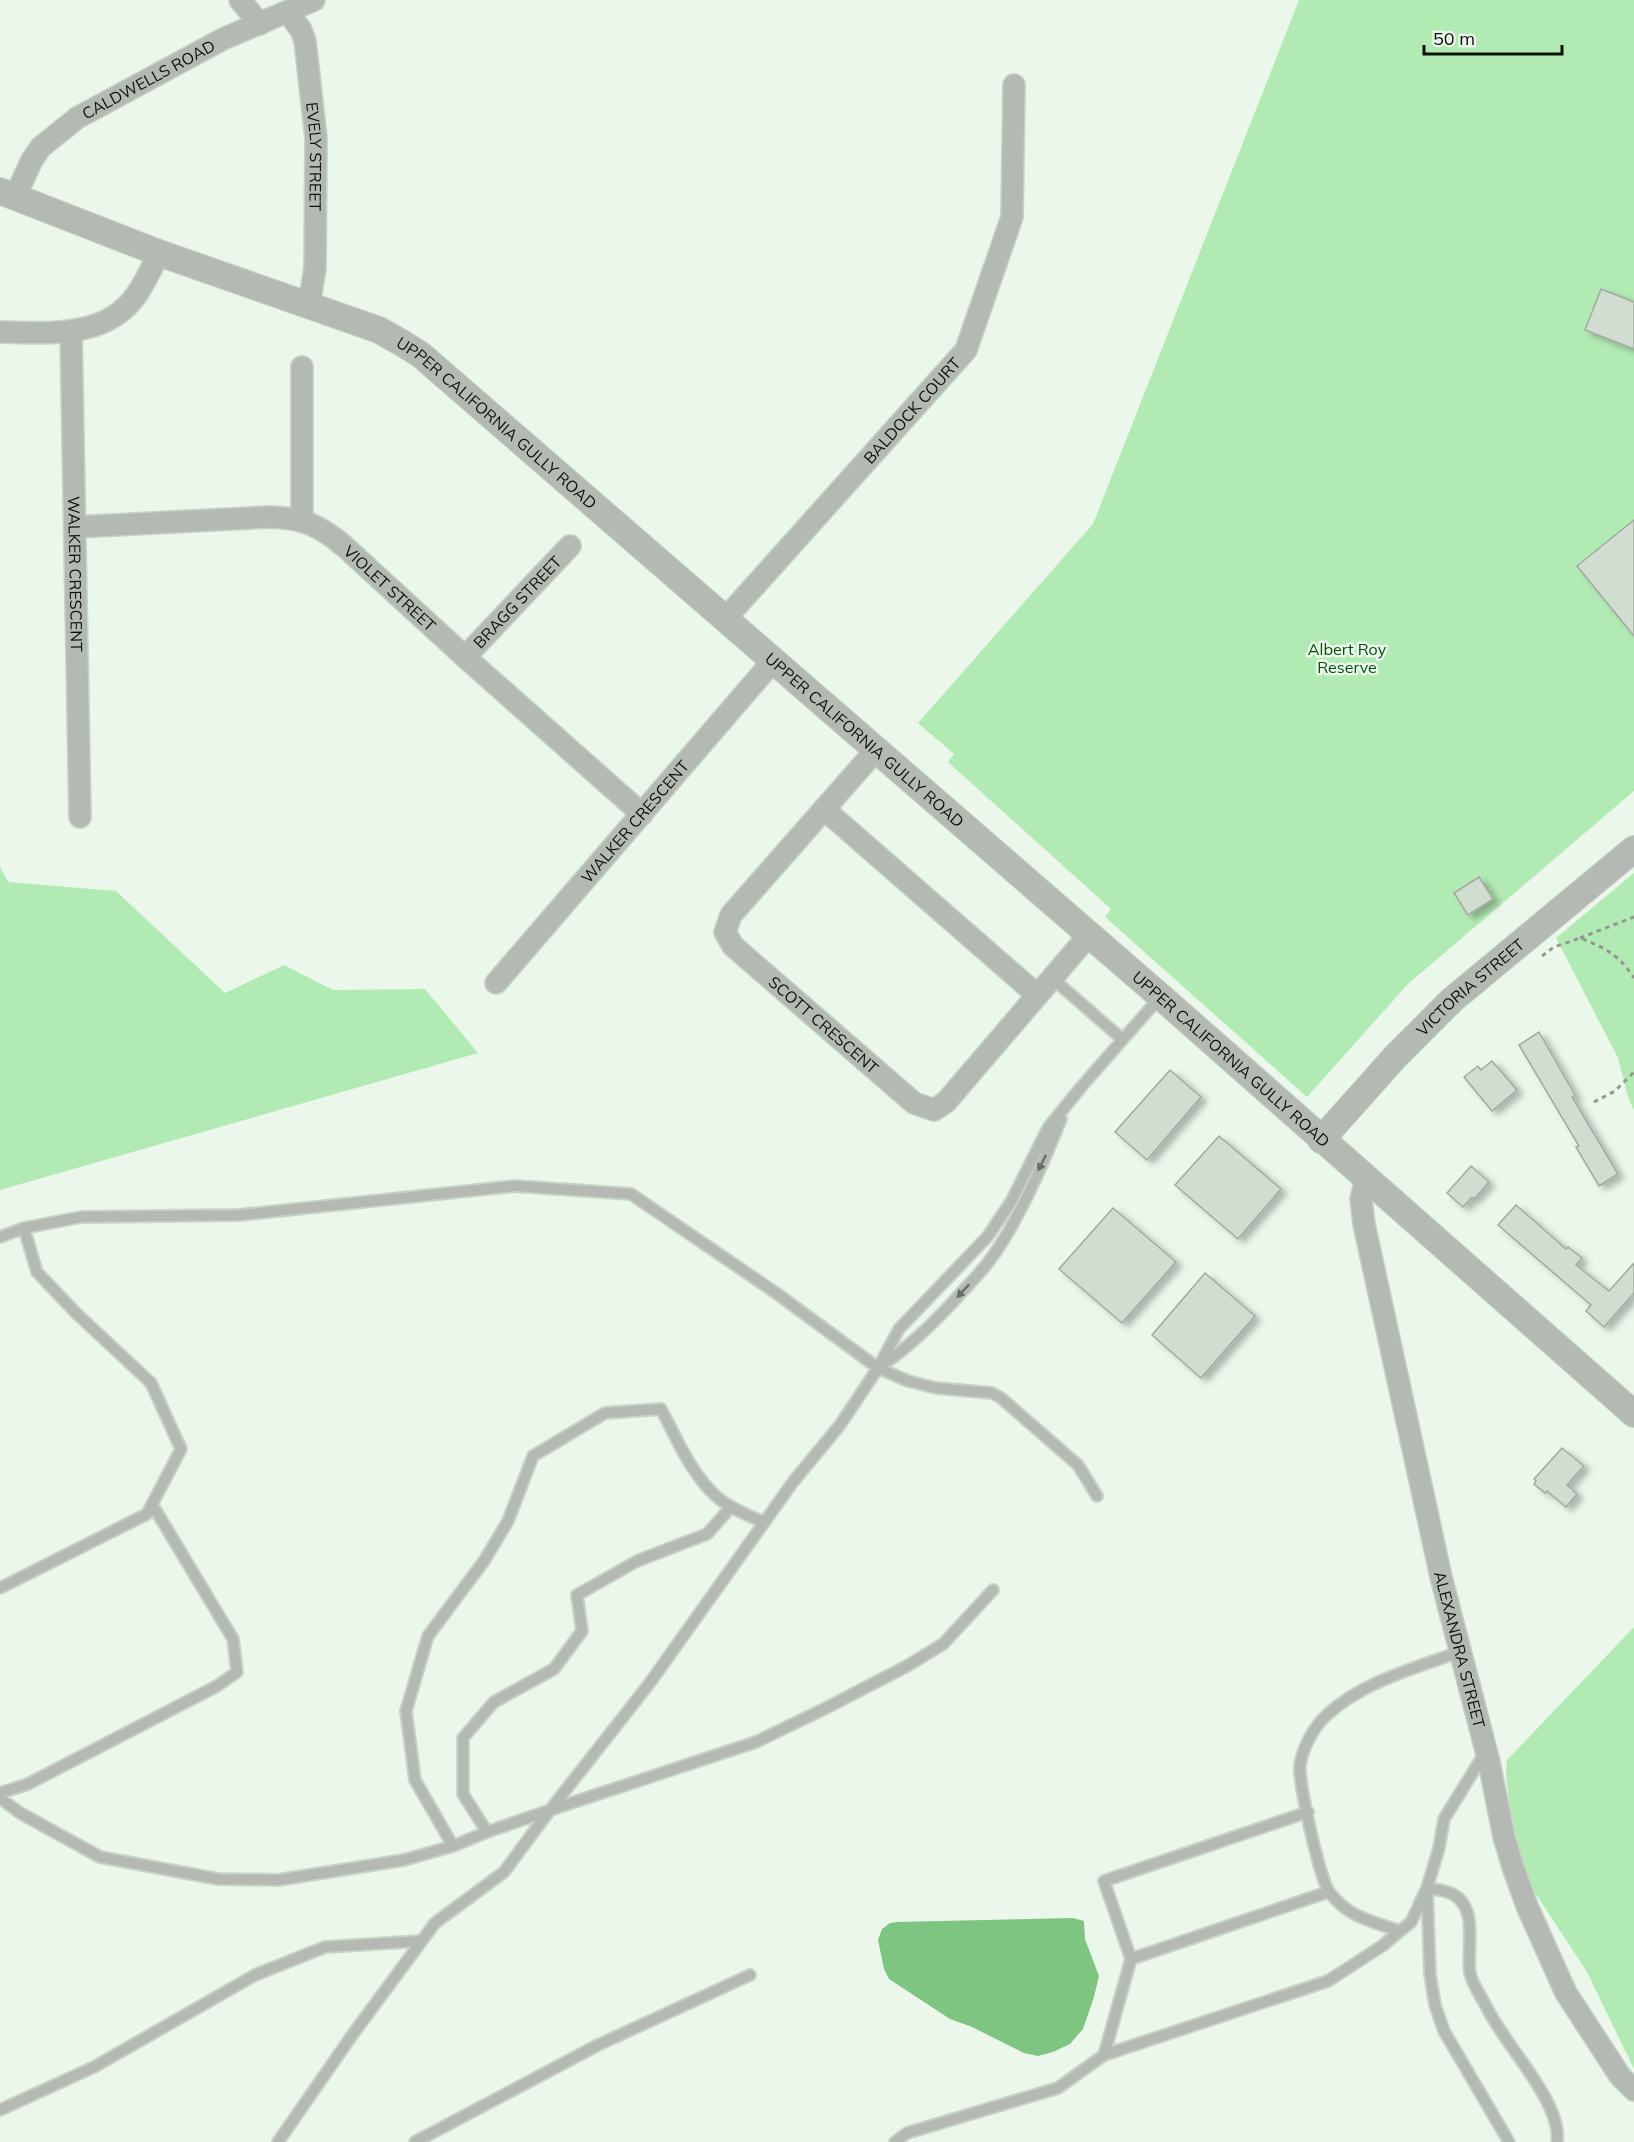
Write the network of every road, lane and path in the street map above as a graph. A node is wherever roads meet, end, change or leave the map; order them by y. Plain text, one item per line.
1 (240, 0) edge
2 (314, 0) edge
3 (288, 12) junction
4 (260, 24) junction
5 (1014, 85) dead end
6 (8, 194) edge
7 (159, 253) junction
8 (309, 305) junction
9 (71, 331) junction
10 (0, 332) edge
11 (302, 367) dead end
12 (302, 520) junction
13 (75, 527) junction
14 (570, 546) dead end
15 (725, 619) junction
16 (465, 657) junction
17 (773, 661) junction
18 (876, 750) junction
19 (824, 809) junction
20 (642, 814) junction
21 (80, 817) dead end
22 (1634, 849) edge
23 (1634, 917) edge
24 (1089, 935) junction
25 (1580, 938) junction
26 (1536, 960) dead end
27 (1052, 978) junction
28 (1634, 978) edge
29 (496, 983) dead end
30 (1037, 995) junction
31 (1160, 996) junction
32 (1122, 1039) junction
33 (1634, 1072) edge
34 (1594, 1102) dead end
35 (1065, 1109) junction
36 (1321, 1140) junction
37 (1366, 1179) junction
38 (24, 1228) junction
39 (0, 1237) edge
40 (878, 1368) junction
41 (1634, 1414) edge
42 (1097, 1496) dead end
43 (152, 1504) junction
44 (731, 1506) junction
45 (763, 1522) junction
46 (0, 1588) edge
47 (993, 1590) dead end
48 (1459, 1652) junction
49 (1486, 1751) junction
50 (0, 1793) edge
51 (0, 1798) edge
52 (550, 1810) junction
53 (1308, 1812) junction
54 (487, 1832) junction
55 (453, 1846) junction
56 (1427, 1888) junction
57 (1328, 1892) junction
58 (1400, 1931) junction
59 (422, 1941) junction
60 (1131, 1959) junction
61 (750, 1975) dead end
62 (1104, 2055) junction
63 (1634, 2090) edge
64 (0, 2109) edge
65 (278, 2142) edge
66 (415, 2142) edge
67 (895, 2142) edge
68 (1509, 2142) edge
69 (1557, 2142) edge

1 - 4 street
2 - 3 street, CALDWELLS ROAD
3 - 4 street, CALDWELLS ROAD
3 - 8 street, EVELY STREET
4 - 6 street, CALDWELLS ROAD
5 - 15 street, BALDOCK COURT
6 - 7 street, UPPER CALIFORNIA GULLY ROAD
7 - 8 street, UPPER CALIFORNIA GULLY ROAD
7 - 9 street
8 - 15 street, UPPER CALIFORNIA GULLY ROAD
9 - 10 street
9 - 13 street, WALKER CRESCENT
11 - 12 street
12 - 13 street, VIOLET STREET
12 - 16 street, VIOLET STREET
13 - 21 street, WALKER CRESCENT
14 - 16 street, BRAGG STREET
15 - 17 street, UPPER CALIFORNIA GULLY ROAD
16 - 20 street, VIOLET STREET
17 - 18 street, UPPER CALIFORNIA GULLY ROAD
17 - 20 street, WALKER CRESCENT
18 - 19 street, SCOTT CRESCENT
18 - 24 street, UPPER CALIFORNIA GULLY ROAD
19 - 30 street
19 - 30 street, SCOTT CRESCENT
20 - 29 street, WALKER CRESCENT
22 - 36 street, VICTORIA STREET
23 - 25 path
24 - 27 street, SCOTT CRESCENT
24 - 31 street, UPPER CALIFORNIA GULLY ROAD
25 - 26 path
25 - 28 path
27 - 30 street, SCOTT CRESCENT
27 - 32 lane
31 - 32 lane
31 - 36 street, UPPER CALIFORNIA GULLY ROAD
32 - 35 lane
33 - 34 path
35 - 40 lane
35 -> 40 lane
36 - 37 street, UPPER CALIFORNIA GULLY ROAD
37 - 41 street, UPPER CALIFORNIA GULLY ROAD
37 - 48 street, ALEXANDRA STREET
38 - 39 lane
38 - 40 lane
38 - 43 lane
40 - 42 lane
40 - 45 lane
43 - 46 lane
43 - 50 lane
44 - 45 lane
44 - 54 lane
44 - 55 lane
45 - 52 lane
47 - 52 lane
48 - 49 street, ALEXANDRA STREET
48 - 53 lane
49 - 56 lane
49 - 63 street, ALEXANDRA STREET
51 - 55 lane
52 - 54 lane
52 - 59 lane
53 - 57 lane
53 - 60 lane
54 - 55 lane
56 - 58 lane
56 - 68 lane
56 - 69 lane
57 - 58 lane
57 - 60 lane
58 - 62 lane
59 - 64 lane
59 - 65 lane
60 - 62 lane
61 - 66 lane
62 - 67 lane

